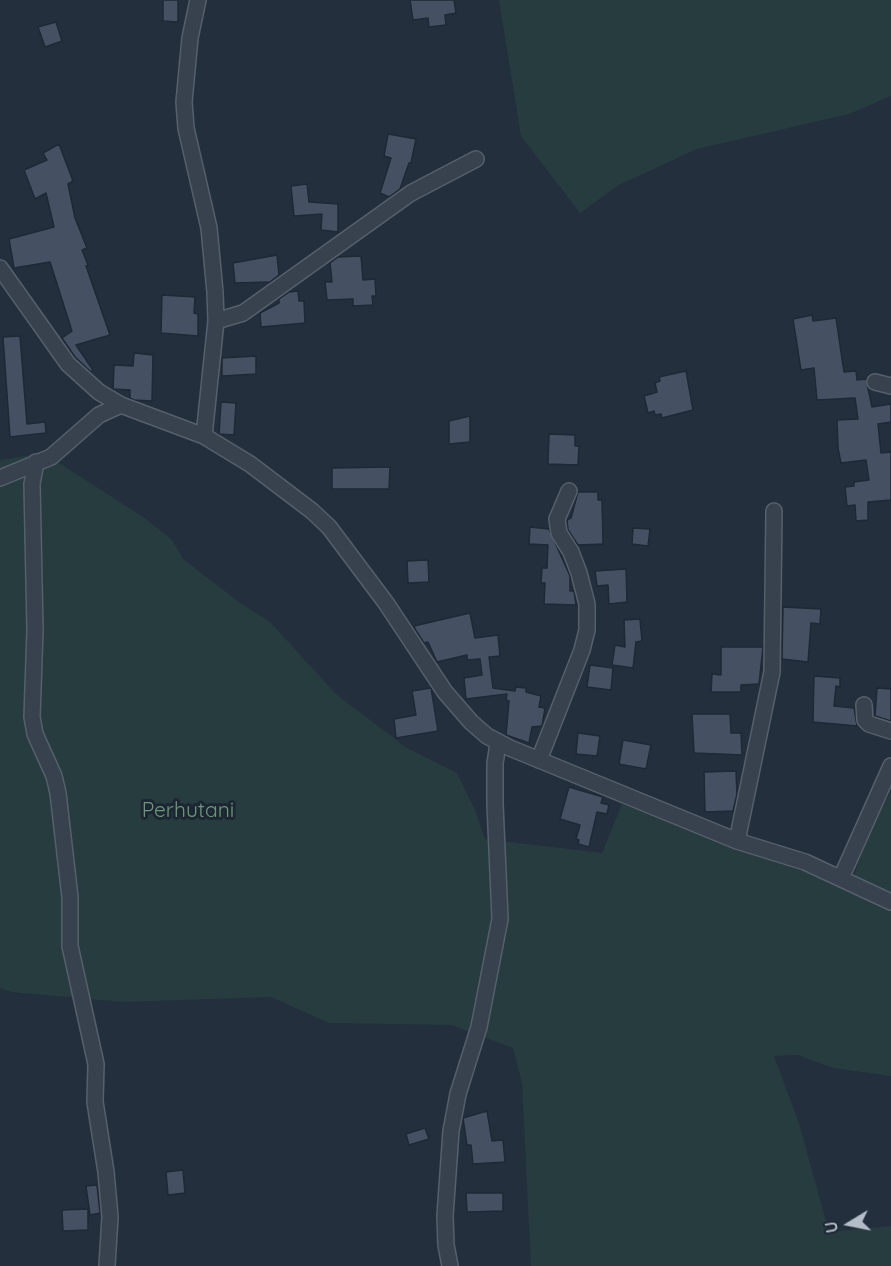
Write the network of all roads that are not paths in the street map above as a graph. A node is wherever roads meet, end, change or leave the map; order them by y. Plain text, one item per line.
1 (198, 0) edge
2 (476, 159) dead end
3 (0, 268) edge
4 (216, 321) junction
5 (874, 382) dead end
6 (891, 386) edge
7 (120, 405) junction
8 (204, 435) junction
9 (36, 462) junction
10 (0, 478) edge
11 (569, 491) dead end
12 (774, 511) dead end
13 (864, 705) dead end
14 (891, 731) edge
15 (498, 744) junction
16 (538, 760) junction
17 (891, 766) edge
18 (737, 841) junction
19 (841, 878) junction
20 (891, 902) edge
21 (107, 1266) edge
22 (450, 1266) edge

1 - 4 street
2 - 4 street
3 - 7 street
4 - 8 street
5 - 6 street
7 - 8 street
7 - 9 street
8 - 15 street
9 - 10 street
9 - 21 street
11 - 16 street
12 - 18 street
13 - 14 street
15 - 16 street
15 - 22 street
16 - 18 street
17 - 19 street
18 - 19 street
19 - 20 street

